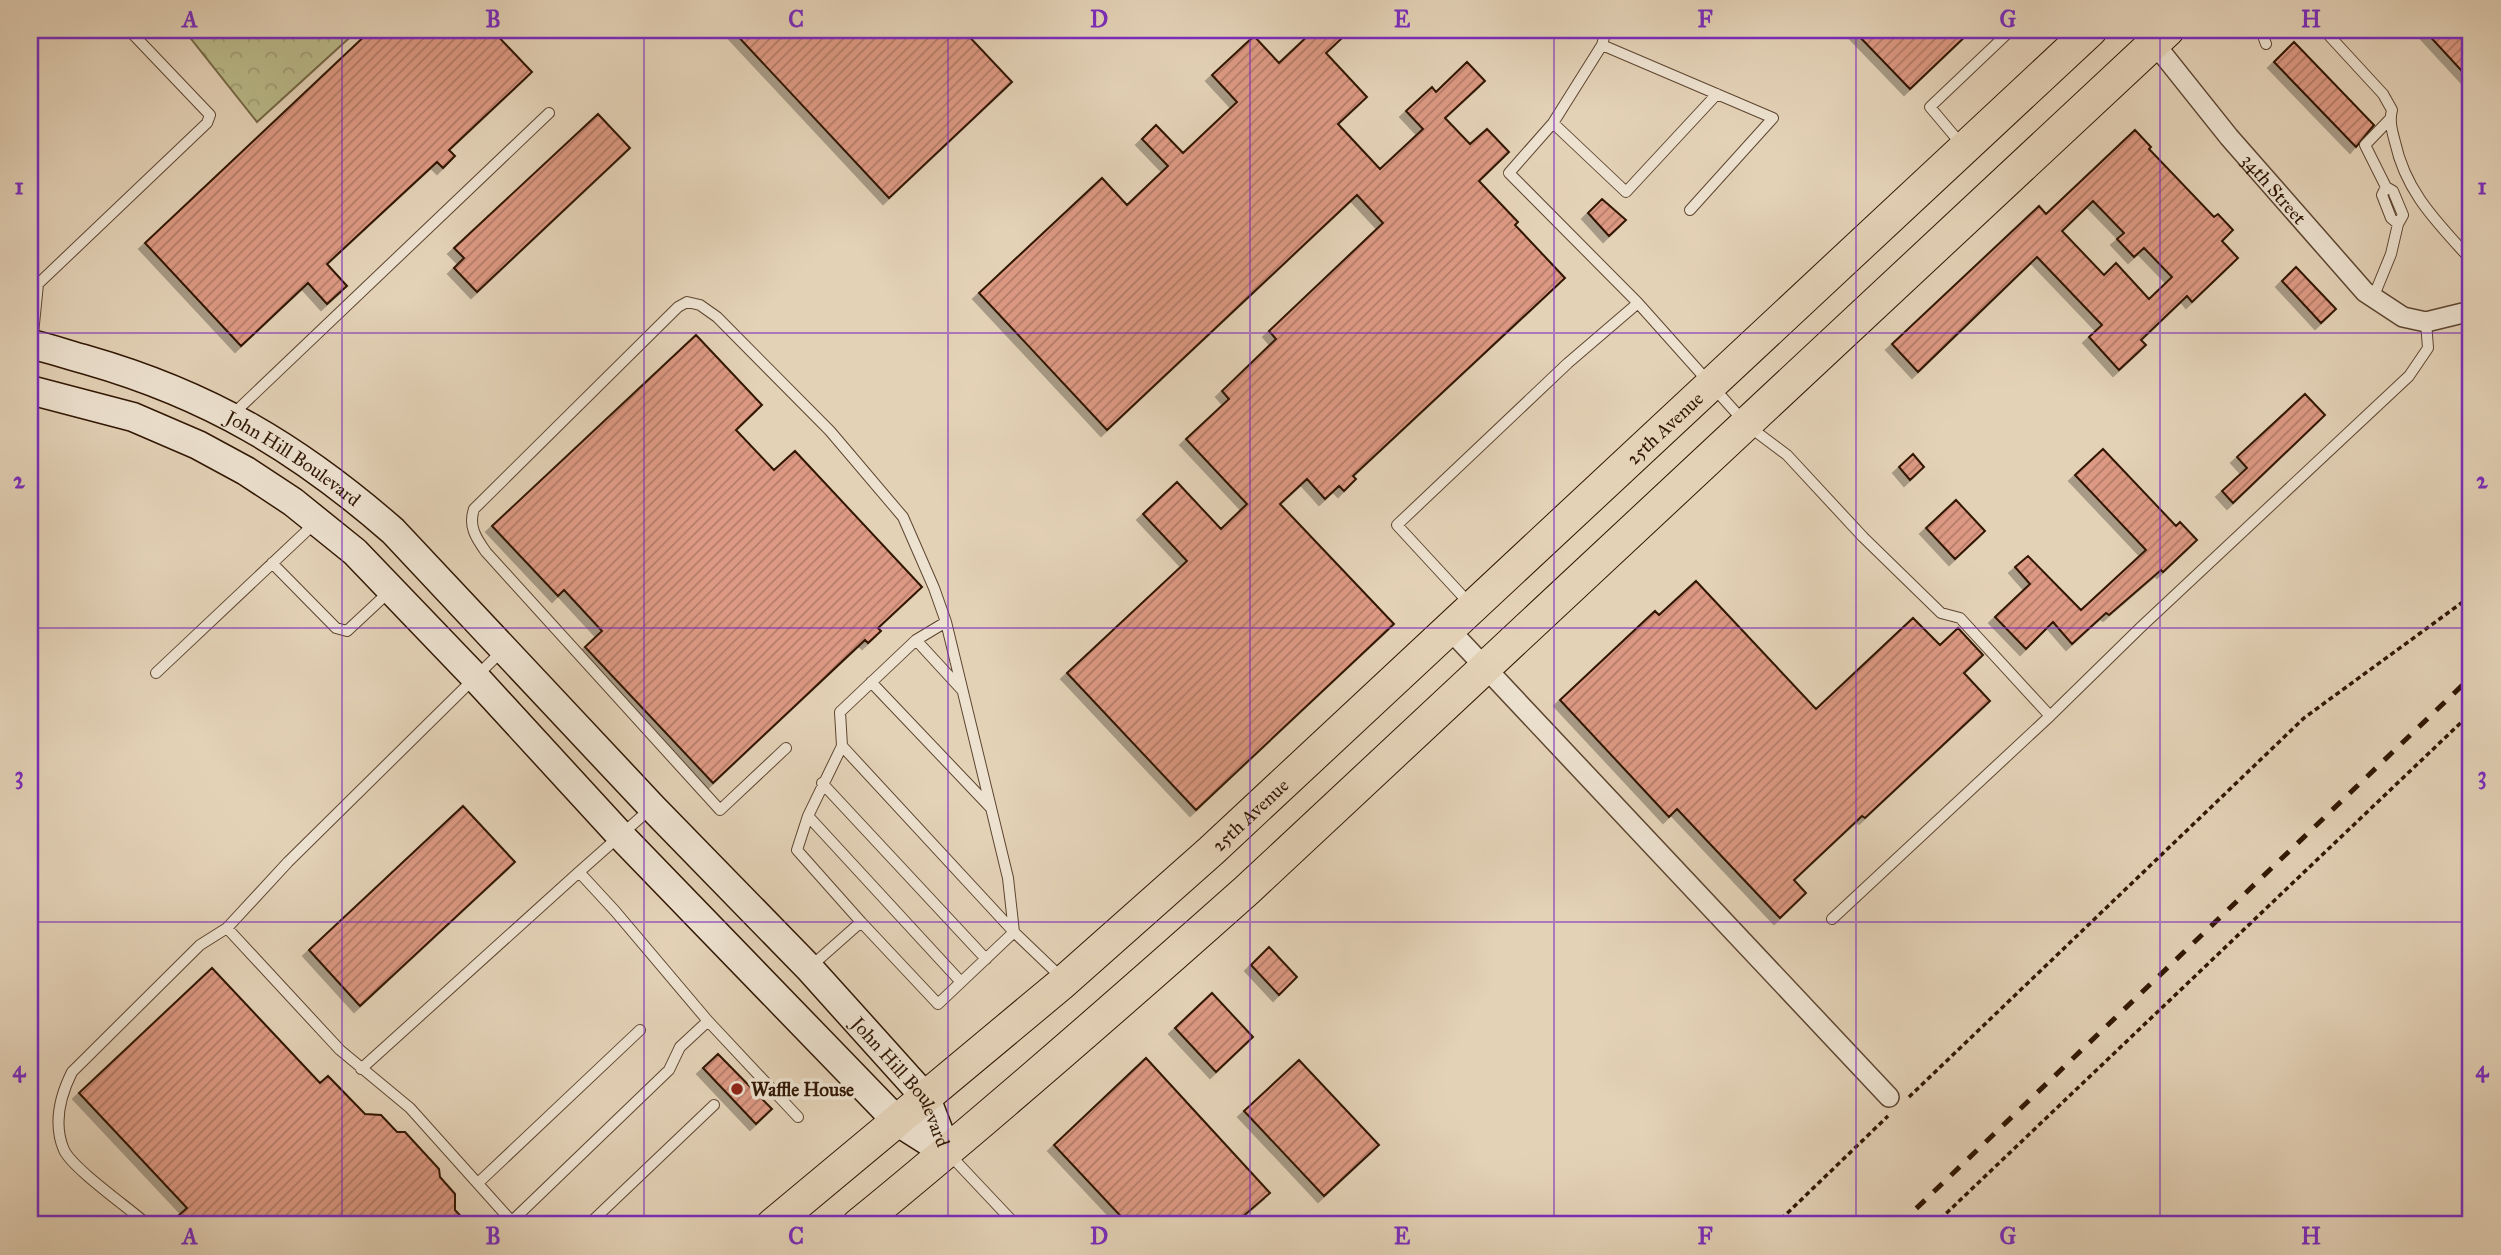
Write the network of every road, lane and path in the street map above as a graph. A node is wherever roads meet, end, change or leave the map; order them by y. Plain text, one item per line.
1 (129, 30) edge
2 (1606, 30) edge
3 (2011, 30) edge
4 (2091, 30) edge
5 (2263, 30) edge
6 (2324, 30) edge
7 (2155, 34) edge
8 (2266, 44) dead end
9 (1602, 45) junction
10 (1717, 94) junction
11 (549, 113) dead end
12 (2390, 119) junction
13 (1553, 123) junction
14 (1964, 148) junction
15 (1690, 210) dead end
16 (2471, 260) edge
17 (34, 282) edge
18 (2373, 298) junction
19 (1637, 303) junction
20 (2471, 311) edge
21 (2426, 322) junction
22 (30, 351) edge
23 (1712, 384) junction
24 (30, 390) edge
25 (231, 416) junction
26 (1747, 425) junction
27 (317, 521) junction
28 (272, 564) junction
29 (391, 590) junction
30 (2471, 596) edge
31 (1473, 607) junction
32 (946, 622) junction
33 (1449, 629) junction
34 (916, 640) junction
35 (505, 648) junction
36 (1487, 669) junction
37 (156, 673) dead end
38 (475, 677) junction
39 (871, 681) junction
40 (962, 691) junction
41 (2471, 713) edge
42 (2050, 716) junction
43 (842, 746) junction
44 (786, 748) dead end
45 (822, 783) junction
46 (652, 807) junction
47 (991, 807) junction
48 (808, 816) junction
49 (621, 836) junction
50 (1211, 851) junction
51 (579, 872) junction
52 (1247, 890) junction
53 (1832, 919) dead end
54 (861, 922) junction
55 (227, 928) junction
56 (1014, 932) junction
57 (986, 959) junction
58 (809, 968) junction
59 (1064, 981) junction
60 (961, 982) junction
61 (708, 1020) junction
62 (640, 1030) dead end
63 (361, 1069) junction
64 (926, 1098) junction
65 (1896, 1103) junction
66 (714, 1105) dead end
67 (798, 1117) dead end
68 (898, 1122) junction
69 (947, 1153) junction
70 (478, 1183) junction
71 (514, 1223) edge
72 (148, 1225) edge
73 (589, 1225) edge
74 (772, 1225) edge
75 (858, 1225) edge
76 (1016, 1225) edge
77 (1775, 1225) edge
78 (1934, 1225) edge

1 - 17 lane
2 - 9 lane
3 - 14 lane
4 - 14 main road, 25th Avenue
5 - 8 lane
6 - 12 lane
7 - 18 street, 34th Street
7 - 26 main road
9 - 10 lane
9 - 13 lane
10 - 13 lane
10 - 15 lane
11 - 25 lane
12 - 16 lane
12 - 18 lane
13 - 19 lane
14 - 23 main road, 25th Avenue
17 - 22 lane
18 - 21 street, 34th Street
19 - 23 lane
19 - 31 lane
20 - 21 street
21 - 42 lane
22 - 25 street, John Hill Boulevard
23 - 26 lane, 25th Avenue
23 - 31 main road, 25th Avenue
24 - 27 street, John Hill Boulevard
25 - 35 street, John Hill Boulevard
26 - 36 main road
26 - 42 lane, 25th Avenue
27 - 28 lane
27 - 29 street, John Hill Boulevard
28 - 29 lane
28 - 37 lane
29 - 38 street, John Hill Boulevard
30 - 65 path
31 - 33 main road, 25th Avenue
32 - 34 lane
32 - 40 lane
32 - 44 lane
33 - 36 street
33 - 50 main road, 25th Avenue
34 - 39 lane
34 - 40 lane
35 - 38 lane
35 - 46 street, John Hill Boulevard
36 - 52 main road
36 - 65 street
38 - 49 street, John Hill Boulevard
38 - 55 lane
39 - 43 lane
39 - 47 lane
40 - 47 lane
41 - 78 path
42 - 53 lane
43 - 45 lane
43 - 56 lane
45 - 48 lane
45 - 57 lane
46 - 49 lane
46 - 58 street, John Hill Boulevard
47 - 56 lane
48 - 54 lane
48 - 60 lane
49 - 51 lane
49 - 68 street, John Hill Boulevard
50 - 52 main road
50 - 59 main road, 25th Avenue
51 - 61 lane
51 - 63 lane
52 - 69 main road
54 - 58 lane
54 - 60 lane
55 - 63 lane
55 - 72 lane
56 - 57 lane
56 - 59 lane
57 - 60 lane
58 - 64 street, John Hill Boulevard
59 - 64 main road, 25th Avenue
61 - 67 lane
61 - 71 lane
62 - 70 lane
63 - 70 lane
64 - 68 main road, 25th Avenue
64 - 69 street, John Hill Boulevard
65 - 77 path
66 - 73 lane
68 - 69 street, John Hill Boulevard
68 - 74 main road, 25th Avenue
69 - 75 main road
69 - 76 lane
70 - 71 lane

